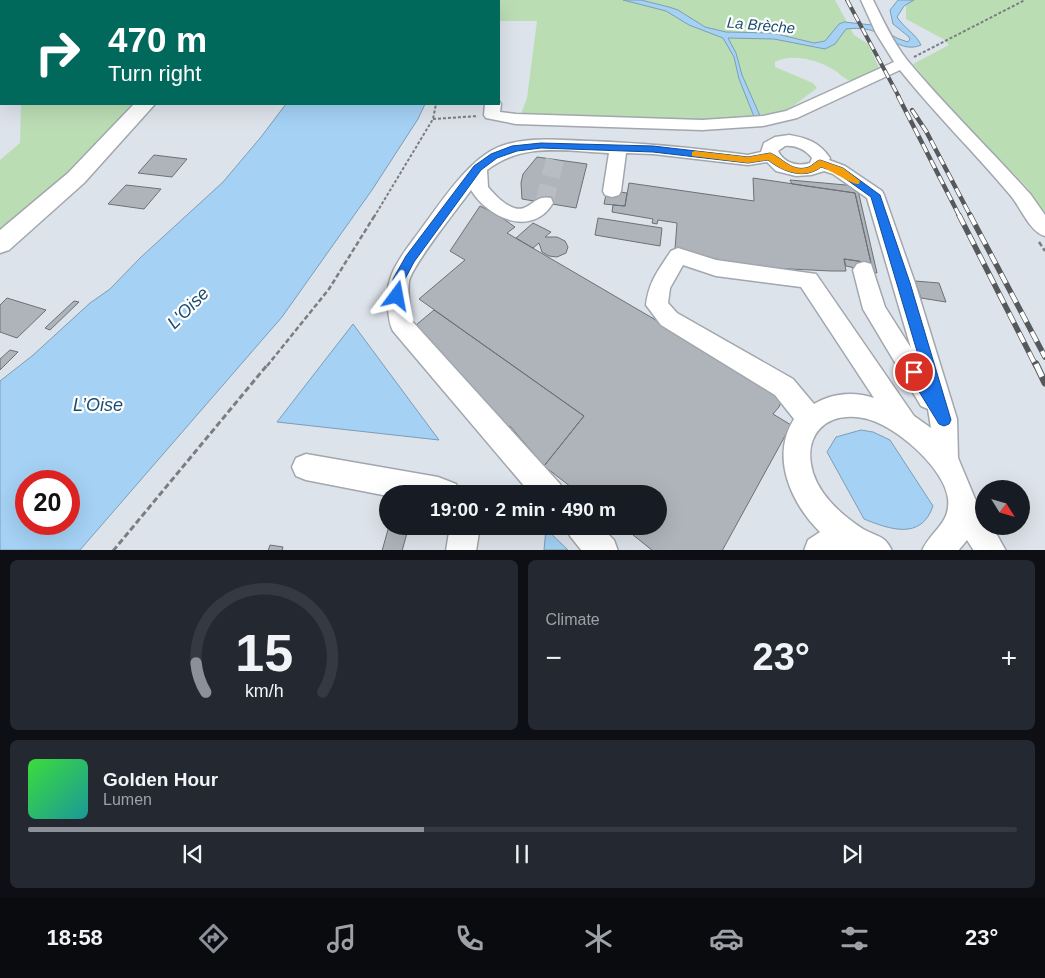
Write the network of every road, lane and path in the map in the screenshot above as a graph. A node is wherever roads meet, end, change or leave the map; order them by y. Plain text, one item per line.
1 (867, 0) edge
2 (1025, 0) edge
3 (899, 56) junction
4 (145, 105) edge
5 (436, 105) edge
6 (493, 110) edge
7 (433, 119) junction
8 (618, 148) junction
9 (770, 156) junction
10 (820, 163) junction
11 (478, 168) junction
12 (612, 191) dead end
13 (544, 203) tunnel mouth
14 (1045, 229) edge
15 (0, 244) edge
16 (864, 270) dead end
17 (810, 419) junction
18 (944, 420) junction
19 (903, 421) junction
20 (945, 460) junction
21 (306, 467) dead end
22 (405, 485) edge
23 (542, 485) edge
24 (962, 505) junction
25 (844, 534) junction
26 (464, 535) edge
27 (589, 535) edge
28 (113, 550) edge
29 (461, 550) edge
30 (603, 550) edge
31 (819, 550) edge
32 (877, 550) edge
33 (937, 550) edge
34 (991, 550) edge

1 - 3 street
2 - 3 path
3 - 6 street
3 - 14 street
4 - 15 main road
5 - 7 path
6 - 7 path
7 - 28 path
8 - 9 street
8 - 11 street
8 - 12 street
9 - 10 street
9 - 10 street
10 - 18 street
11 - 13 street
11 - 23 street
16 - 18 street
17 - 19 street
17 - 19 street
17 - 25 street
18 - 20 street
19 - 20 street
20 - 24 street
21 - 22 street
24 - 33 street
24 - 34 street
25 - 31 street
25 - 32 street
26 - 29 street
27 - 30 street

